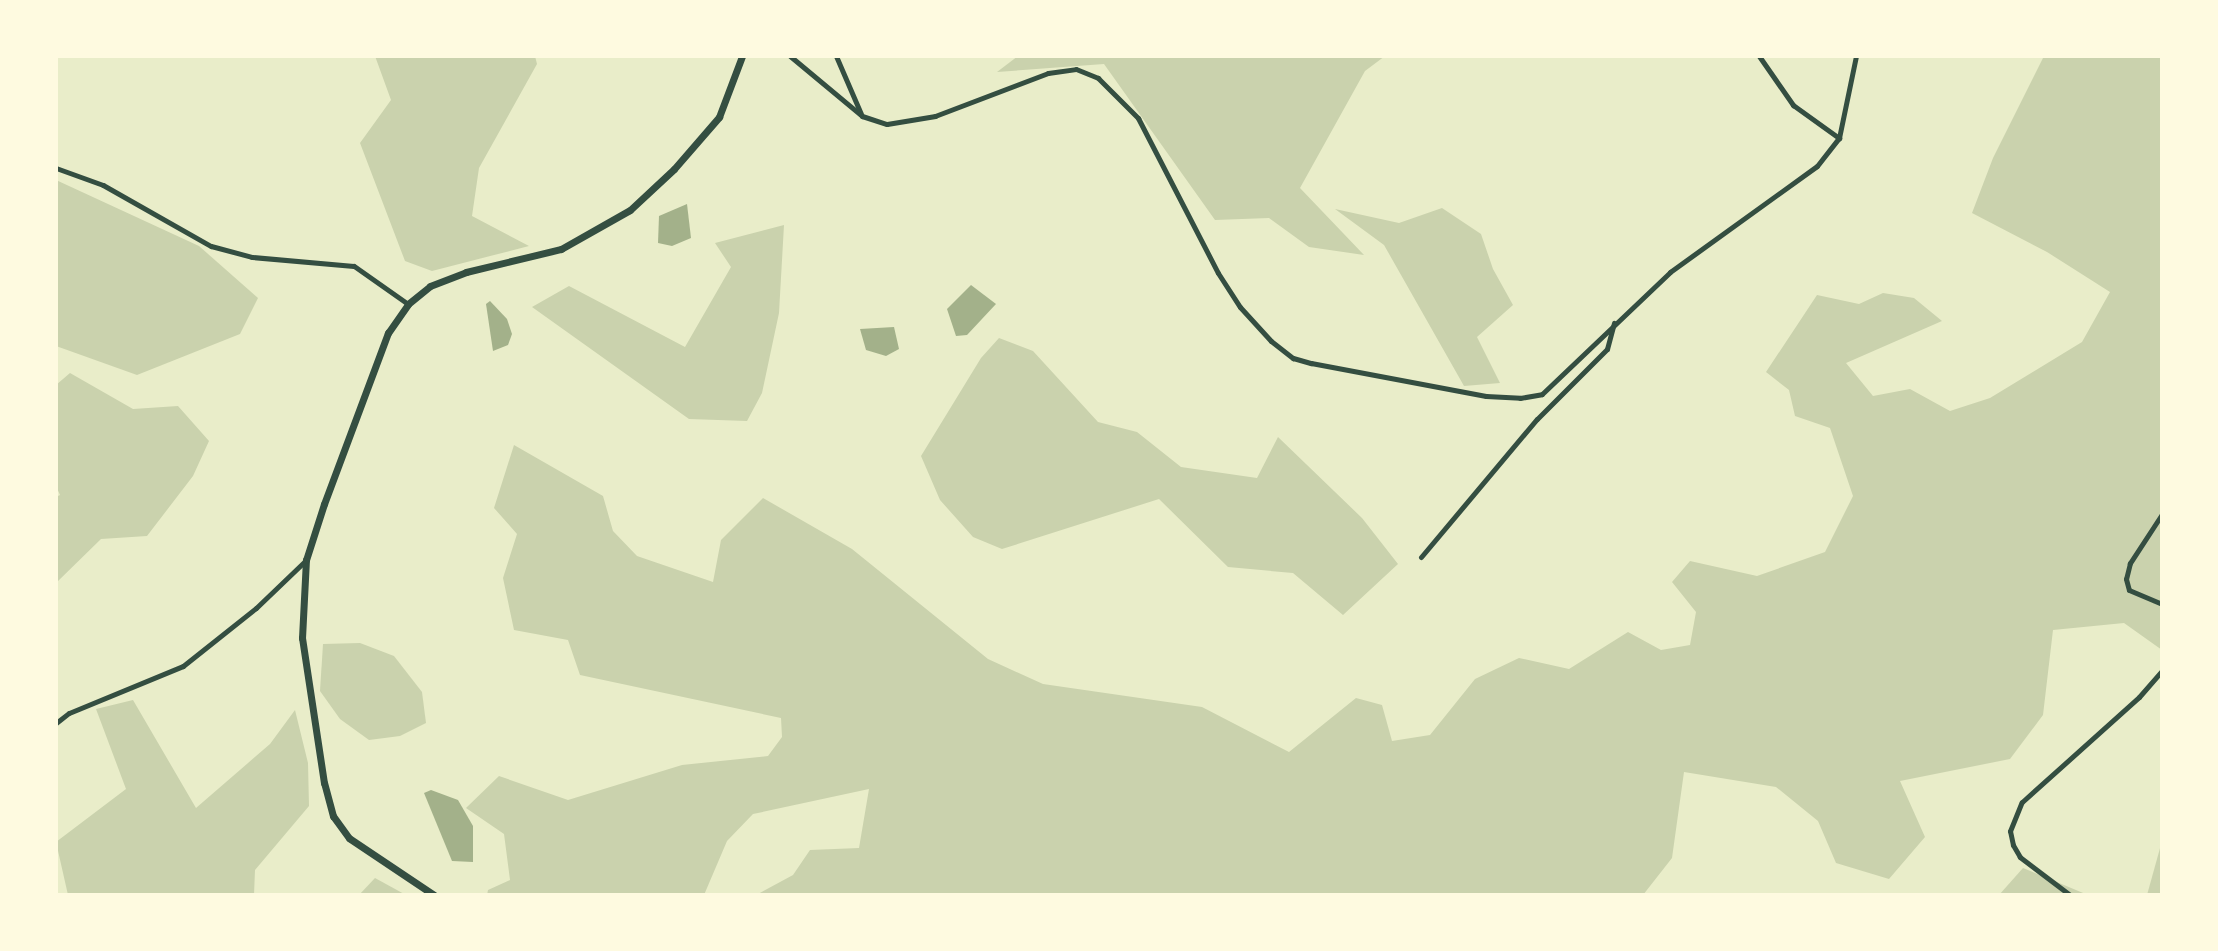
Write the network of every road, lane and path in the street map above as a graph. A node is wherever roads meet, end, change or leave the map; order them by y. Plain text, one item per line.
1 (742, 56) edge
2 (790, 56) edge
3 (836, 56) edge
4 (1759, 56) edge
5 (1856, 56) edge
6 (862, 116) junction
7 (1839, 138) junction
8 (56, 168) edge
9 (408, 304) junction
10 (1615, 320) junction
11 (2162, 514) edge
12 (1421, 557) dead end
13 (306, 560) junction
14 (2162, 604) edge
15 (2162, 671) edge
16 (56, 723) edge
17 (434, 895) edge
18 (2070, 895) edge

1 - 9 street
2 - 6 street
3 - 6 street
4 - 7 street
5 - 7 street
6 - 10 street
7 - 10 street
8 - 9 street
9 - 13 street
10 - 12 street
11 - 14 street
13 - 16 street
13 - 17 street
15 - 18 street

